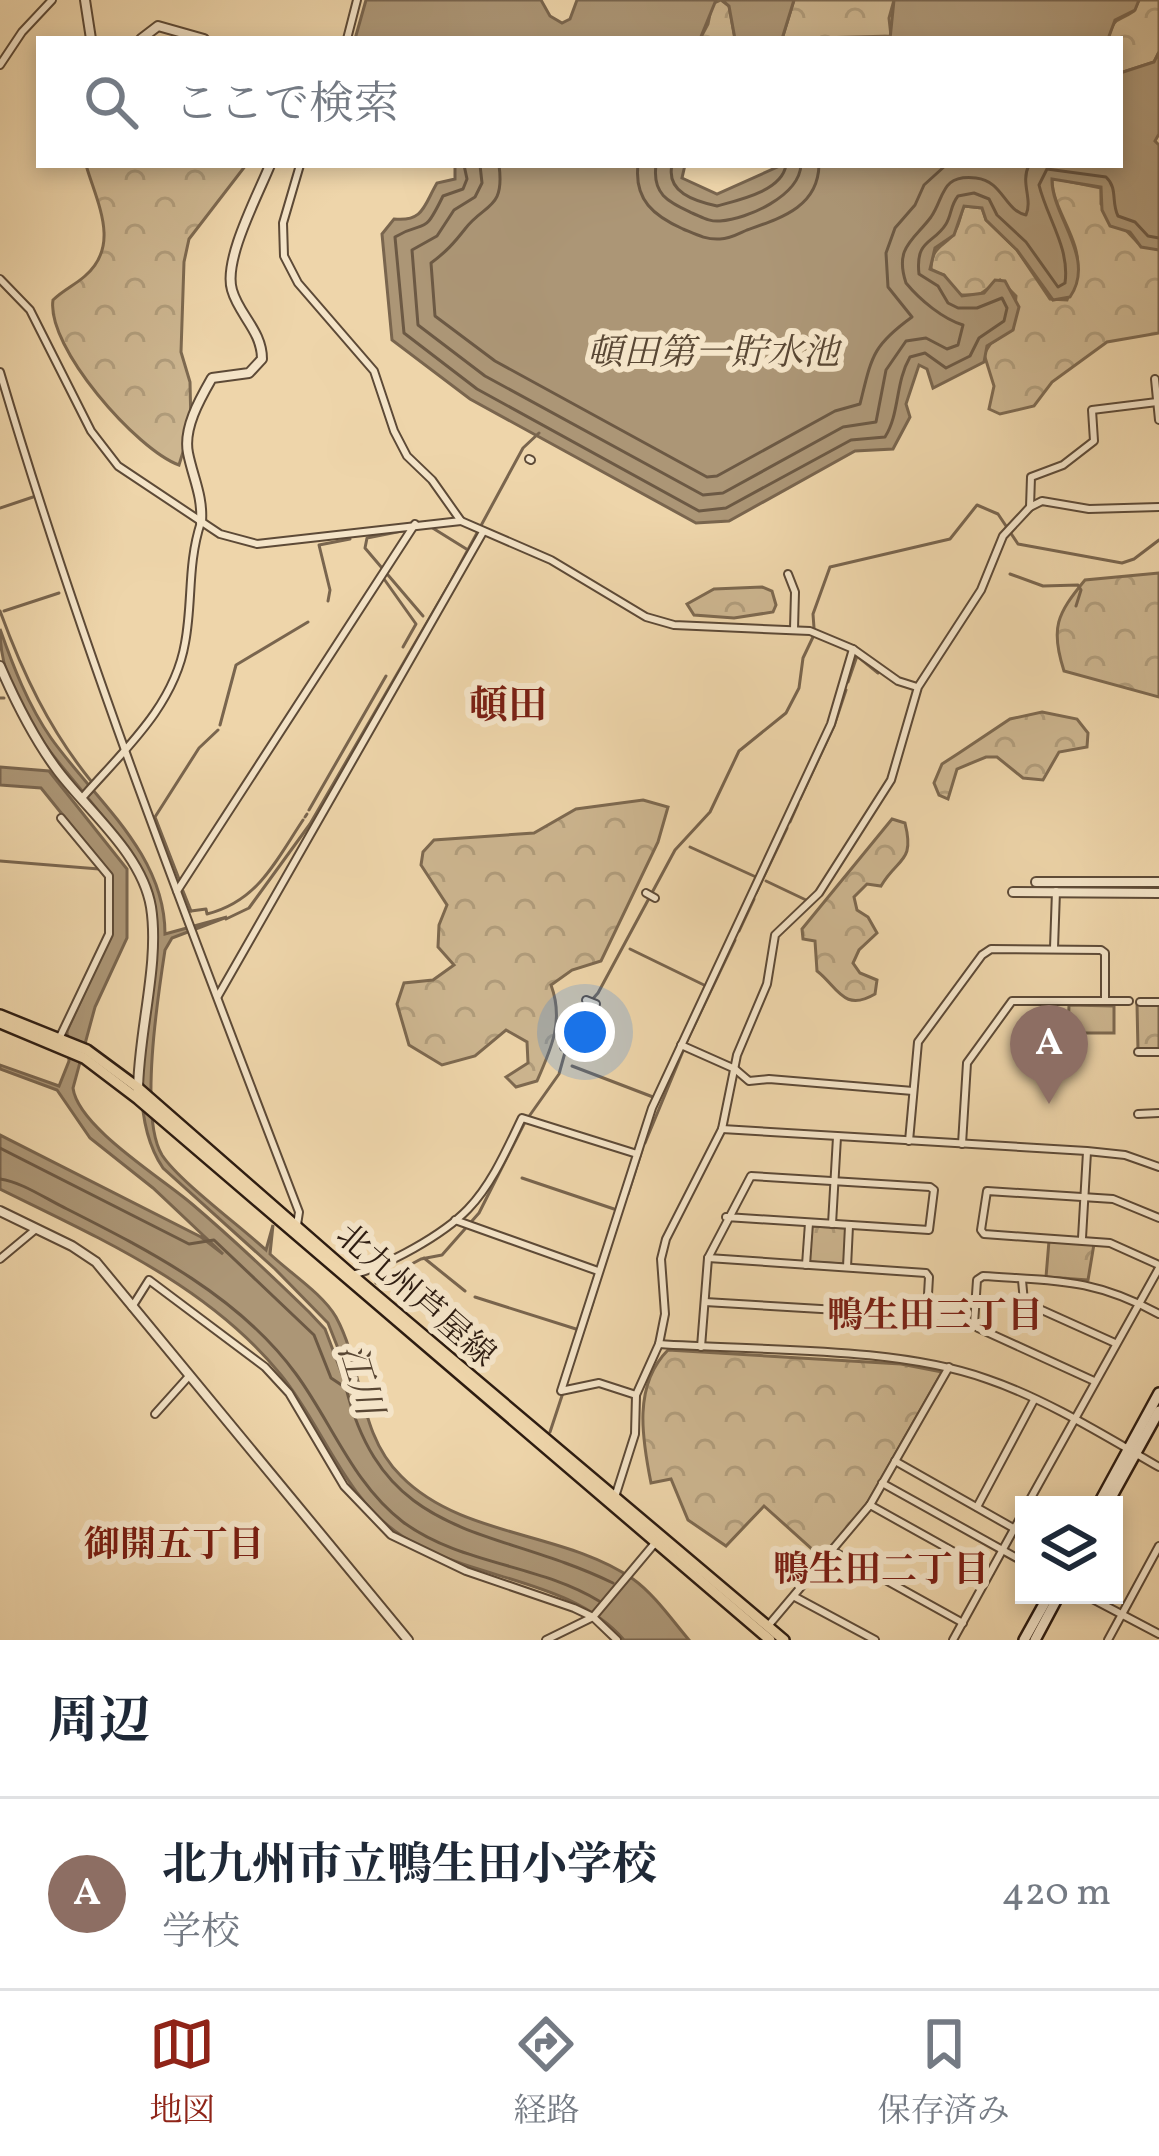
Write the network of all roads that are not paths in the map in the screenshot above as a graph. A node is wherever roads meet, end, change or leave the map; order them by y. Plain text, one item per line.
1 (52, 0) edge
2 (85, 0) edge
3 (357, 0) edge
4 (91, 36) edge
5 (145, 36) edge
6 (193, 36) edge
7 (348, 36) edge
8 (0, 65) edge
9 (269, 168) edge
10 (299, 168) edge
11 (0, 279) edge
12 (0, 372) edge
13 (1155, 379) dead end
14 (1157, 402) edge
15 (1159, 420) edge
16 (1159, 506) edge
17 (1030, 507) junction
18 (461, 521) junction
19 (200, 522) junction
20 (415, 524) junction
21 (483, 532) junction
22 (788, 574) dead end
23 (794, 630) junction
24 (853, 649) junction
25 (0, 666) edge
26 (918, 687) junction
27 (124, 750) junction
28 (82, 799) junction
29 (62, 818) dead end
30 (1036, 882) dead end
31 (1159, 883) edge
32 (177, 891) junction
33 (1056, 891) junction
34 (1013, 892) dead end
35 (1159, 892) edge
36 (646, 893) dead end
37 (655, 898) dead end
38 (1054, 949) junction
39 (218, 996) junction
40 (586, 1000) dead end
41 (1105, 1001) junction
42 (1129, 1001) dead end
43 (1140, 1002) dead end
44 (1159, 1002) edge
45 (596, 1004) dead end
46 (0, 1019) edge
47 (60, 1041) junction
48 (681, 1046) junction
49 (1138, 1052) dead end
50 (1159, 1052) edge
51 (735, 1070) junction
52 (913, 1091) junction
53 (138, 1093) junction
54 (1159, 1113) edge
55 (1138, 1114) dead end
56 (722, 1129) junction
57 (837, 1137) junction
58 (909, 1141) junction
59 (962, 1144) junction
60 (1087, 1151) junction
61 (637, 1154) junction
62 (1159, 1167) edge
63 (834, 1180) junction
64 (1084, 1196) junction
65 (0, 1211) edge
66 (726, 1217) junction
67 (1159, 1218) edge
68 (455, 1220) junction
69 (809, 1223) junction
70 (832, 1225) junction
71 (849, 1226) junction
72 (36, 1229) junction
73 (295, 1229) junction
74 (1082, 1238) junction
75 (707, 1258) junction
76 (0, 1259) edge
77 (806, 1265) junction
78 (1159, 1266) edge
79 (847, 1268) junction
80 (598, 1271) junction
81 (352, 1275) junction
82 (1022, 1279) junction
83 (705, 1302) junction
84 (1138, 1303) junction
85 (132, 1307) junction
86 (1159, 1314) edge
87 (1115, 1343) junction
88 (659, 1344) junction
89 (701, 1347) junction
90 (949, 1367) junction
91 (190, 1375) junction
92 (1094, 1381) junction
93 (1159, 1393) edge
94 (636, 1395) junction
95 (1034, 1400) junction
96 (1159, 1411) edge
97 (155, 1414) dead end
98 (1073, 1421) junction
99 (1131, 1451) junction
100 (895, 1461) junction
101 (1159, 1467) edge
102 (882, 1483) junction
103 (1032, 1496) edge
104 (1104, 1496) edge
105 (1111, 1496) edge
106 (613, 1502) junction
107 (869, 1505) junction
108 (977, 1507) junction
109 (1015, 1528) joint
110 (655, 1543) junction
111 (1159, 1546) edge
112 (1003, 1550) junction
113 (833, 1551) junction
114 (1015, 1557) edge
115 (1149, 1564) junction
116 (1159, 1570) edge
117 (990, 1572) junction
118 (795, 1597) junction
119 (1044, 1604) edge
120 (1054, 1604) edge
121 (1102, 1604) edge
122 (1122, 1615) junction
123 (592, 1617) junction
124 (963, 1623) junction
125 (767, 1633) edge
126 (1159, 1634) edge
127 (409, 1640) edge
128 (546, 1640) edge
129 (617, 1640) edge
130 (784, 1640) edge
131 (875, 1640) edge
132 (953, 1640) edge
133 (1024, 1640) edge
134 (1035, 1640) edge
135 (1108, 1640) edge

1 - 8 street
2 - 4 street
3 - 7 street
5 - 6 street
9 - 19 street
10 - 18 street
11 - 19 street
12 - 27 street
13 - 14 street
14 - 15 street
14 - 17 street
16 - 17 street
17 - 26 street
18 - 20 street
18 - 21 street
19 - 20 street
19 - 27 street
20 - 32 street
21 - 23 street
21 - 39 street
22 - 23 street
23 - 24 street
24 - 26 street
24 - 48 street
25 - 28 street
26 - 51 street
27 - 28 street
27 - 32 street
28 - 53 street
29 - 47 street
30 - 31 street
32 - 39 street
33 - 34 street
33 - 35 street
33 - 38 street
36 - 37 street
38 - 41 street
38 - 52 street
39 - 73 street
40 - 45 street
41 - 42 street
41 - 59 street
43 - 44 street
46 - 47 main road, 北九州芦屋線
47 - 53 main road, 北九州芦屋線
48 - 51 street
48 - 61 street
49 - 50 street
51 - 52 street
51 - 56 street
52 - 58 street
53 - 73 main road, 北九州芦屋線
54 - 55 street
56 - 57 street
56 - 88 street
57 - 58 street
57 - 63 street
58 - 59 street
59 - 60 street
60 - 62 street
60 - 64 street
61 - 68 street
61 - 80 street
63 - 66 street
63 - 70 street
63 - 71 street
64 - 67 street
64 - 74 street
64 - 74 street
65 - 72 street
66 - 69 street
66 - 75 street
68 - 80 street
68 - 81 street
69 - 70 street
69 - 77 street
70 - 71 street
71 - 79 street
72 - 76 street
72 - 85 street
73 - 81 main road, 北九州芦屋線
73 - 106 main road, 北九州芦屋線
74 - 78 street
75 - 77 street
75 - 83 street
77 - 79 street
78 - 84 street
79 - 83 street
80 - 94 street
81 - 106 main road, 北九州芦屋線
82 - 84 street
82 - 87 street
82 - 92 street
83 - 89 street
84 - 86 street
84 - 87 street
85 - 91 street
85 - 123 street
87 - 92 street
88 - 89 street
88 - 94 street
89 - 90 street
90 - 95 street
90 - 100 street
91 - 97 street
91 - 127 street
92 - 98 street
93 - 99 main road
94 - 106 street
95 - 98 street
95 - 108 street
96 - 99 main road
98 - 99 street
98 - 103 street
99 - 101 street
99 - 104 main road
99 - 105 main road
100 - 102 street
100 - 108 street
102 - 107 street
102 - 112 street
106 - 110 main road, 北九州芦屋線
106 - 125 main road, 北九州芦屋線
107 - 113 street
107 - 117 street
108 - 109 street
109 - 112 street
110 - 123 street
110 - 125 main road, 北九州芦屋線
111 - 115 street
112 - 114 street
112 - 117 street
113 - 118 street
113 - 124 street
115 - 116 street
115 - 122 street
117 - 124 street
118 - 125 street
118 - 131 street
119 - 133 main road
120 - 134 main road
121 - 122 street
122 - 126 street
122 - 135 street
123 - 128 street
123 - 129 street
124 - 132 street
125 - 130 main road, 北九州芦屋線

